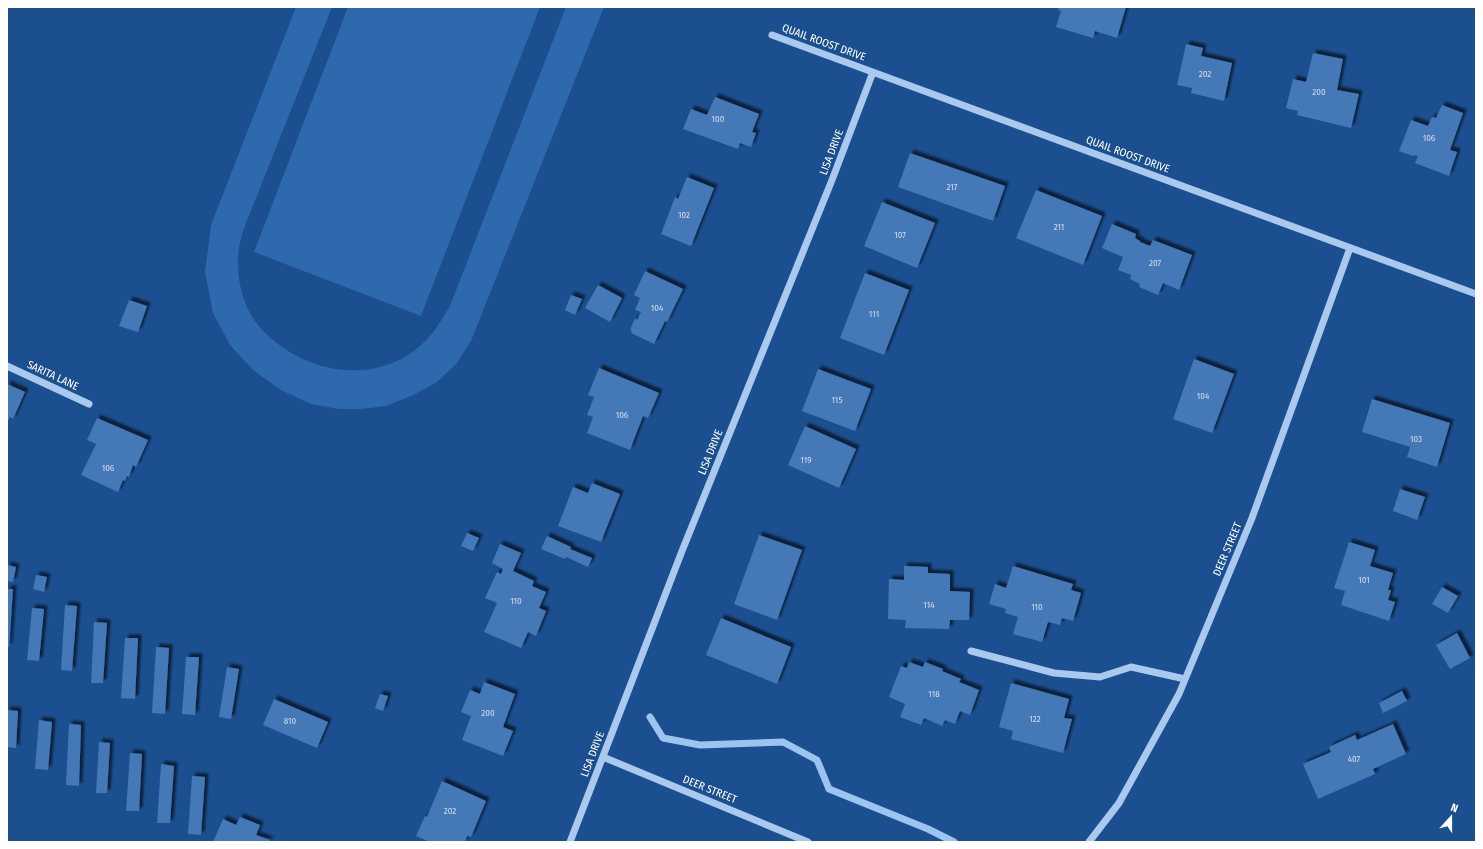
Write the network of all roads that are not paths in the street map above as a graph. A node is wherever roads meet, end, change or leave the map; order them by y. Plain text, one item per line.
1 (772, 35) dead end
2 (873, 72) junction
3 (1350, 248) junction
4 (1476, 294) edge
5 (7, 366) edge
6 (89, 404) dead end
7 (971, 651) dead end
8 (1185, 679) junction
9 (603, 757) junction
10 (570, 842) edge
11 (808, 842) edge
12 (1089, 842) edge

1 - 2 street, QUAIL ROOST DRIVE
2 - 3 street, QUAIL ROOST DRIVE
2 - 9 street, LISA DRIVE
3 - 4 street, QUAIL ROOST DRIVE
3 - 8 street, DEER STREET
5 - 6 street, SARITA LANE
7 - 8 street
8 - 12 street, DEER STREET
9 - 10 street, LISA DRIVE
9 - 11 street, DEER STREET

